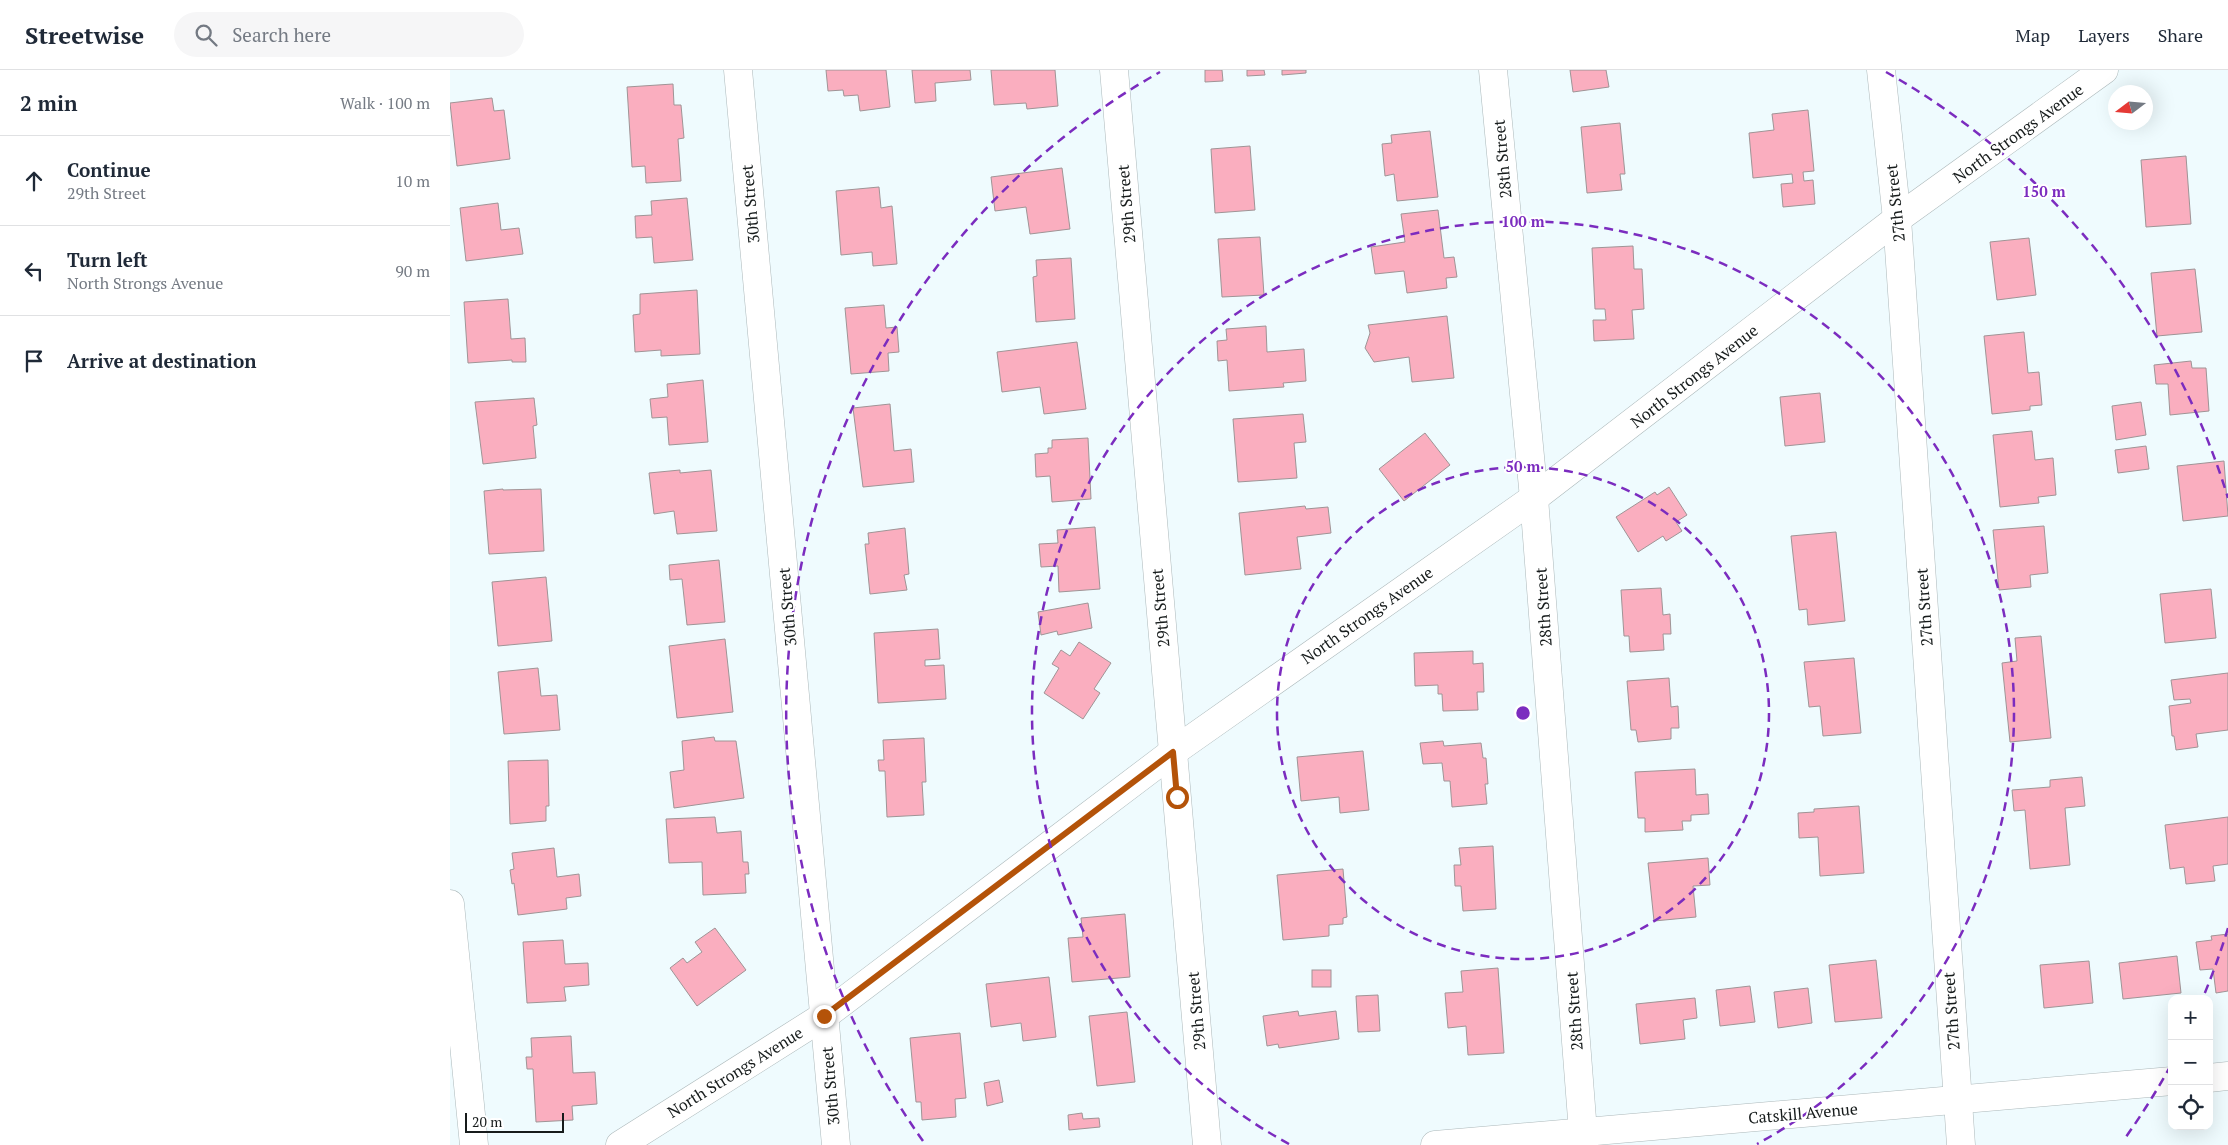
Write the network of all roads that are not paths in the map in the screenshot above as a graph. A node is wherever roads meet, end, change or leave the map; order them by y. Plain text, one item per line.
1 (738, 70) edge
2 (1114, 70) edge
3 (1493, 70) edge
4 (1881, 70) edge
5 (2104, 70) edge
6 (1898, 219) junction
7 (1534, 498) junction
8 (1173, 752) junction
9 (450, 904) edge
10 (824, 1016) junction
11 (2228, 1076) edge
12 (2213, 1078) edge
13 (2168, 1081) edge
14 (1957, 1100) junction
15 (1584, 1139) edge
16 (474, 1145) edge
17 (620, 1145) edge
18 (836, 1145) edge
19 (1207, 1145) edge
20 (1435, 1145) edge
21 (1961, 1145) edge

1 - 10 street, 30th Street
2 - 8 street, 29th Street
3 - 7 street, 28th Street
4 - 6 street, 27th Street
5 - 6 street, North Strongs Avenue
6 - 7 street, North Strongs Avenue
6 - 14 street, 27th Street
7 - 8 street, North Strongs Avenue
7 - 15 street, 28th Street
8 - 10 street, North Strongs Avenue
8 - 19 street, 29th Street
9 - 16 street
10 - 17 street, North Strongs Avenue
10 - 18 street, 30th Street
11 - 12 street
13 - 14 street, Catskill Avenue
14 - 15 street, Catskill Avenue
14 - 21 street, 27th Street
15 - 20 street, Catskill Avenue

